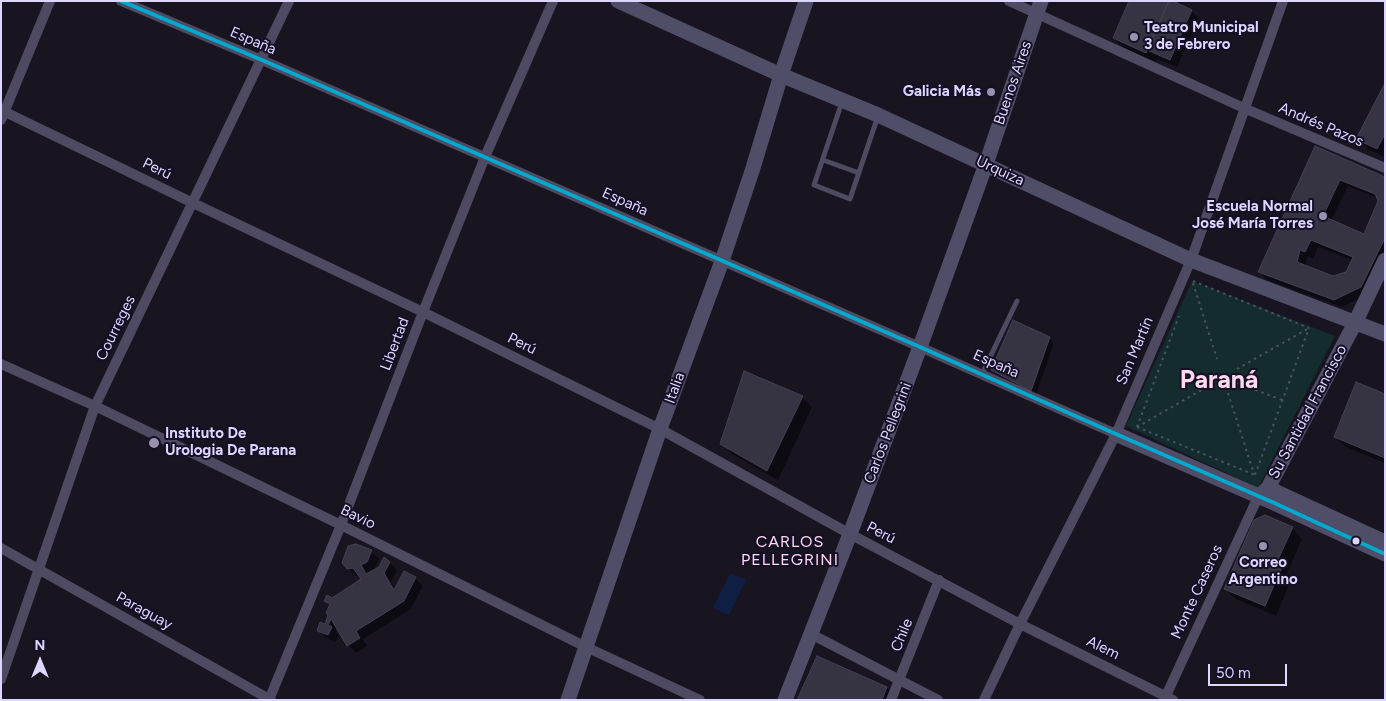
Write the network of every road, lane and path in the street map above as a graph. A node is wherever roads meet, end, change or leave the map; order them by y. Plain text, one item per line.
1 (50, 1) edge
2 (121, 1) edge
3 (289, 1) edge
4 (553, 1) edge
5 (618, 1) edge
6 (806, 1) edge
7 (1009, 1) edge
8 (1283, 1) edge
9 (1039, 7) edge
10 (262, 60) junction
11 (781, 75) junction
12 (843, 100) junction
13 (1246, 109) junction
14 (2, 114) edge
15 (878, 115) junction
16 (485, 157) junction
17 (823, 160) junction
18 (986, 164) junction
19 (1385, 168) edge
20 (859, 174) junction
21 (193, 203) junction
22 (1191, 260) junction
23 (1385, 260) edge
24 (722, 261) junction
25 (1192, 281) junction
26 (1189, 290) dead end
27 (1017, 301) dead end
28 (1182, 308) dead end
29 (423, 312) junction
30 (1355, 323) junction
31 (1309, 328) junction
32 (1385, 334) edge
33 (920, 347) junction
34 (1217, 358) dead end
35 (1, 364) edge
36 (1237, 369) dead end
37 (982, 374) junction
38 (1237, 383) dead end
39 (1205, 388) dead end
40 (1228, 393) dead end
41 (1282, 400) junction
42 (95, 406) junction
43 (1137, 427) junction
44 (660, 429) junction
45 (1116, 434) junction
46 (1254, 475) junction
47 (1263, 492) junction
48 (341, 525) junction
49 (850, 534) junction
50 (1385, 542) edge
51 (1, 548) edge
52 (1385, 554) edge
53 (38, 569) junction
54 (939, 580) junction
55 (1020, 624) junction
56 (811, 634) junction
57 (586, 647) junction
58 (1, 680) edge
59 (900, 680) junction
60 (1168, 698) edge
61 (270, 699) edge
62 (568, 700) edge
63 (700, 700) edge
64 (785, 700) edge
65 (891, 700) edge
66 (938, 700) edge
67 (984, 700) edge

1 - 14 street
2 - 10 street, España
3 - 10 street, Courreges
4 - 16 street, Libertad
5 - 11 street, Urquiza
6 - 11 street, Italia
7 - 9 street, Andrés Pazos
8 - 13 street, San Martín
9 - 13 street, Andrés Pazos
9 - 18 street, Buenos Aires
10 - 16 street, España
10 - 21 street, Courreges
11 - 12 street, Urquiza
11 - 24 street, Italia
12 - 15 street, Urquiza
12 - 17 lane
13 - 19 street, Andrés Pazos
13 - 22 street, San Martín
14 - 21 street, Perú
15 - 18 street, Urquiza
15 - 20 lane
16 - 24 street, España
16 - 29 street, Libertad
17 - 20 lane
17 - 20 lane
18 - 22 street, Urquiza
18 - 33 street, Carlos Pellegrini
21 - 29 street, Perú
21 - 42 street, Courreges
22 - 30 street, Urquiza
22 - 45 street, San Martín
23 - 30 street, Su Santidad Francisco
24 - 33 street, España
24 - 44 street, Italia
25 - 26 path
25 - 31 path
25 - 34 path
27 - 37 lane
28 - 43 path
29 - 44 street, Perú
29 - 48 street, Libertad
30 - 32 street, Urquiza
30 - 47 street, Su Santidad Francisco
31 - 36 path
31 - 41 path
33 - 37 street, España
33 - 49 street, Carlos Pellegrini
35 - 42 street, Bavio
37 - 45 street, España
38 - 41 path
39 - 43 path
40 - 46 path
41 - 46 path
42 - 48 street, Bavio
42 - 53 street, Courreges
43 - 46 path
44 - 49 street, Perú
44 - 57 street, Italia
45 - 47 street
45 - 55 street, San Martín
47 - 50 street
47 - 52 street
47 - 60 street, Monte Caseros
48 - 57 street, Bavio
48 - 61 street, Libertad
49 - 54 street, Perú
49 - 56 street, Carlos Pellegrini
51 - 53 street, Paraguay
53 - 58 street, Courreges
53 - 61 street, Paraguay
54 - 55 street, Perú
54 - 59 street, Chile
55 - 60 street, Alem
55 - 67 street, San Martín
56 - 59 street
56 - 64 street, Carlos Pellegrini
57 - 62 street, Italia
57 - 63 street, Bavio
59 - 65 street, Chile
59 - 66 street

